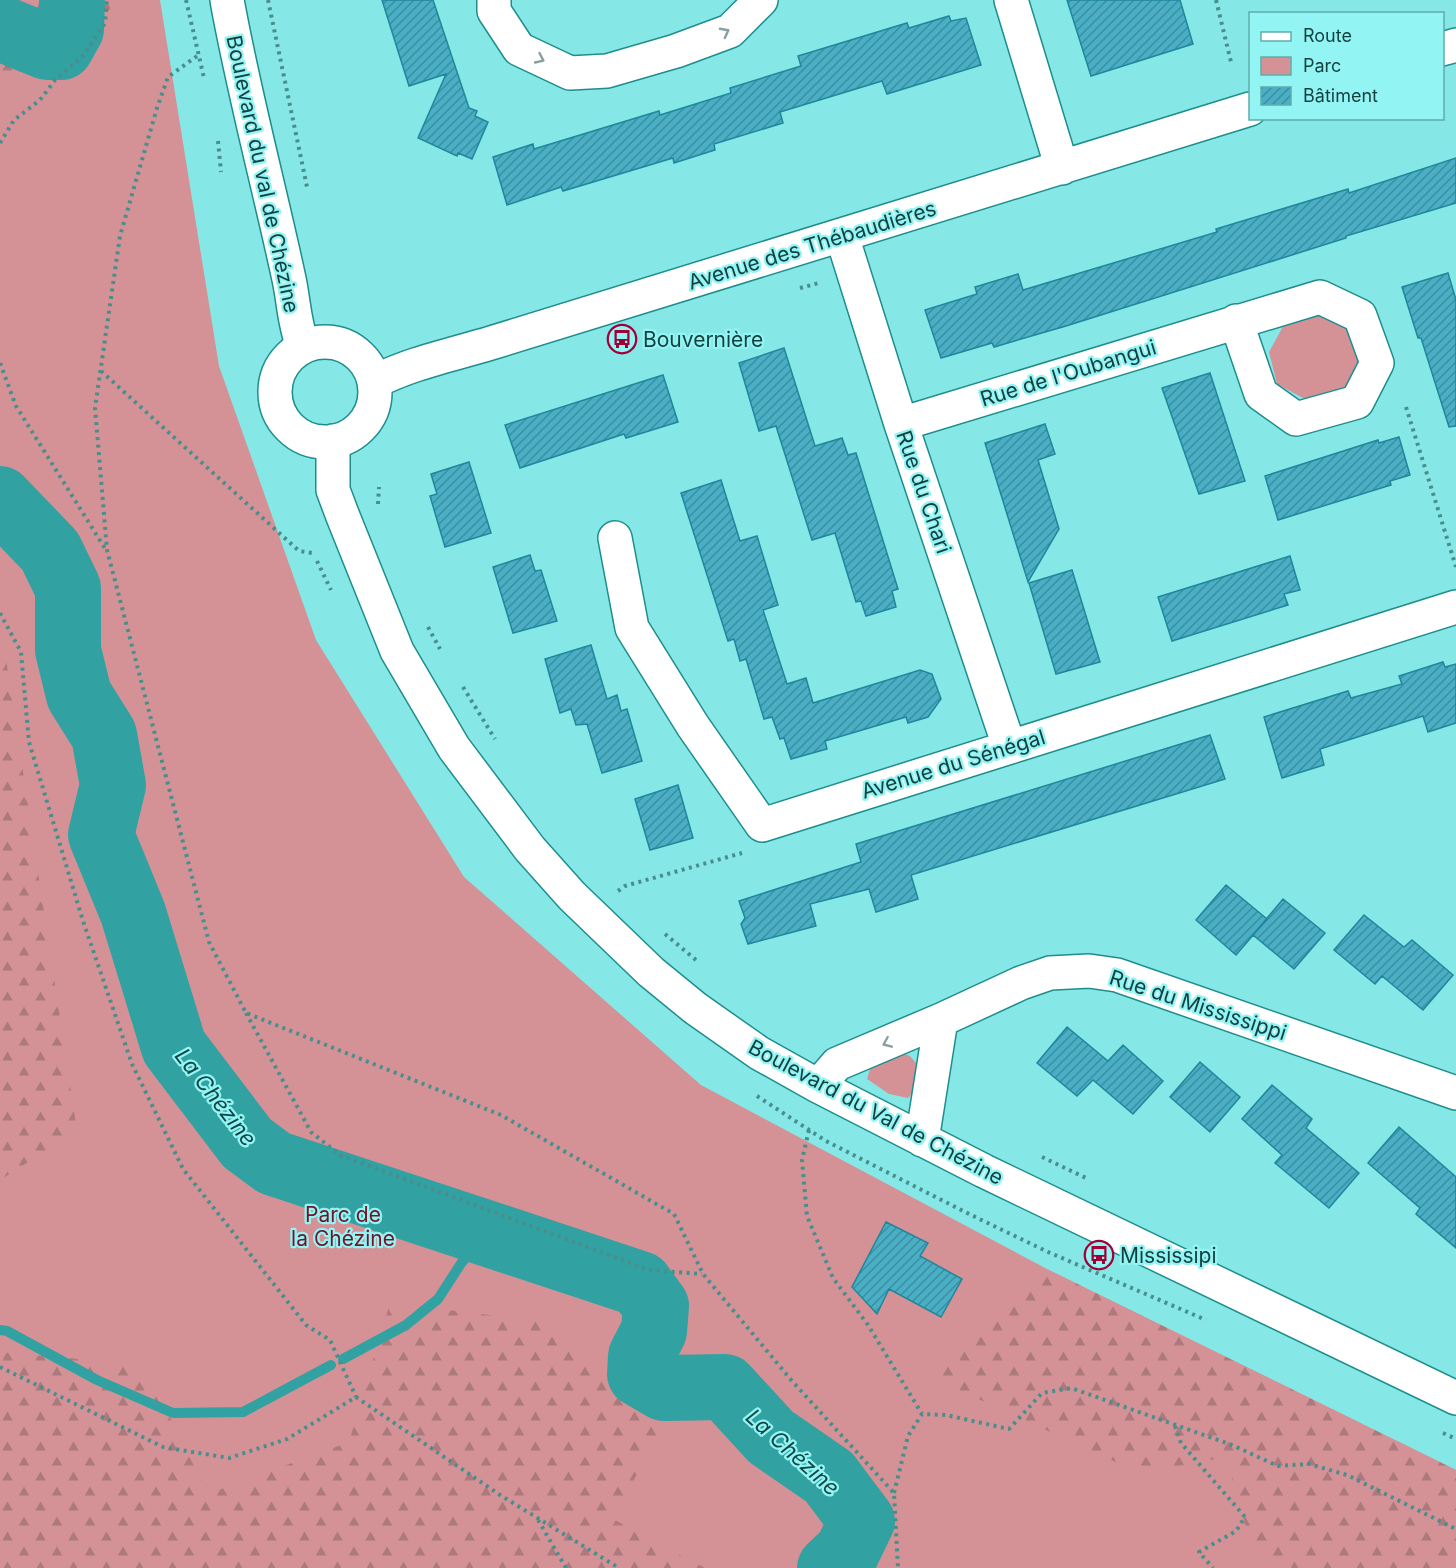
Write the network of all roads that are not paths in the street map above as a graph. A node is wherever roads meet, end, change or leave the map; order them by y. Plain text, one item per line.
1 (227, 0) edge
2 (494, 0) edge
3 (760, 0) edge
4 (1011, 0) edge
5 (1249, 110) edge
6 (1062, 168) junction
7 (842, 236) junction
8 (1236, 321) dead end
9 (303, 346) junction
10 (374, 382) junction
11 (901, 424) junction
12 (333, 441) junction
13 (615, 538) dead end
14 (1456, 607) edge
15 (1009, 746) junction
16 (941, 1020) junction
17 (818, 1086) junction
18 (1456, 1093) edge
19 (922, 1140) junction
20 (1456, 1398) edge

1 - 9 street, Boulevard du val de Chézine
2 -> 3 street
4 - 6 street
5 - 6 street, Avenue des Thébaudières
6 - 7 street, Avenue des Thébaudières
7 - 10 street, Avenue des Thébaudières
7 - 11 street, Rue du Chari
8 - 11 street, Rue de l'Oubangui
9 - 10 street
9 - 12 street
10 - 12 street
11 - 15 street, Rue du Chari
12 - 17 street, Boulevard du Val de Chézine
13 - 15 street, Avenue du Sénégal
14 - 15 street, Avenue du Sénégal
16 -> 17 street, Rue du Mississippi
16 - 18 street, Rue du Mississippi
16 - 19 street
17 - 19 street, Boulevard du Val de Chézine
19 - 20 street, Boulevard du Val de Chézine

